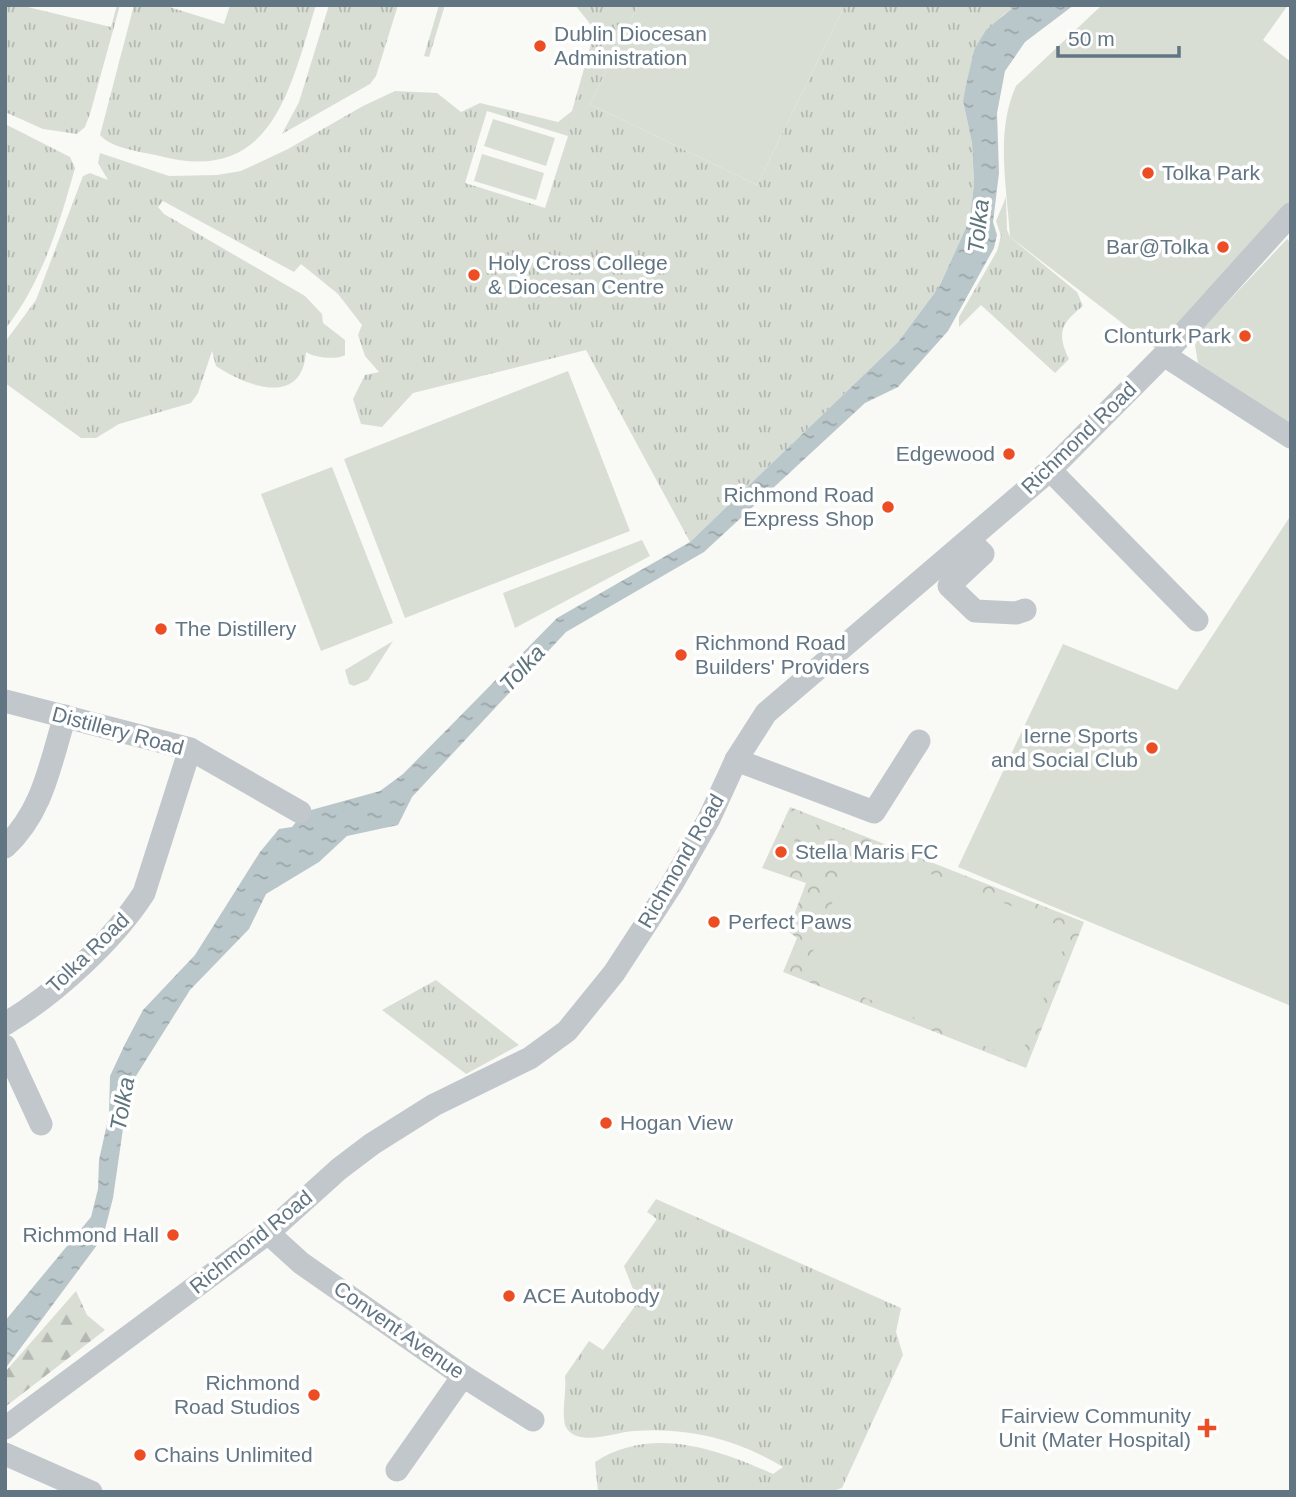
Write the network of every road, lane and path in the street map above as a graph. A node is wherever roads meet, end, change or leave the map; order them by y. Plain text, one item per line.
1 (1291, 214) edge
2 (1164, 355) junction
3 (1291, 437) edge
4 (1050, 470) junction
5 (969, 540) junction
6 (1024, 610) dead end
7 (1196, 621) dead end
8 (5, 701) edge
9 (65, 716) junction
10 (919, 741) dead end
11 (190, 749) junction
12 (736, 760) junction
13 (300, 812) dead end
14 (5, 847) edge
15 (5, 1024) edge
16 (5, 1046) edge
17 (41, 1124) dead end
18 (268, 1233) junction
19 (463, 1376) junction
20 (533, 1420) dead end
21 (5, 1428) edge
22 (5, 1454) edge
23 (397, 1470) dead end
24 (91, 1492) edge

1 - 2 street, Richmond Road
2 - 3 street
2 - 4 street, Richmond Road
4 - 5 street, Richmond Road
4 - 7 street
5 - 6 street
5 - 12 street, Richmond Road
8 - 9 street, Distillery Road
9 - 11 street, Distillery Road
9 - 14 street
10 - 12 street
11 - 13 street, Distillery Road
11 - 15 street, Tolka Road
12 - 18 street, Richmond Road
16 - 17 street
18 - 19 street, Convent Avenue
18 - 21 street, Richmond Road
19 - 20 street, Convent Avenue
19 - 23 street
22 - 24 street

